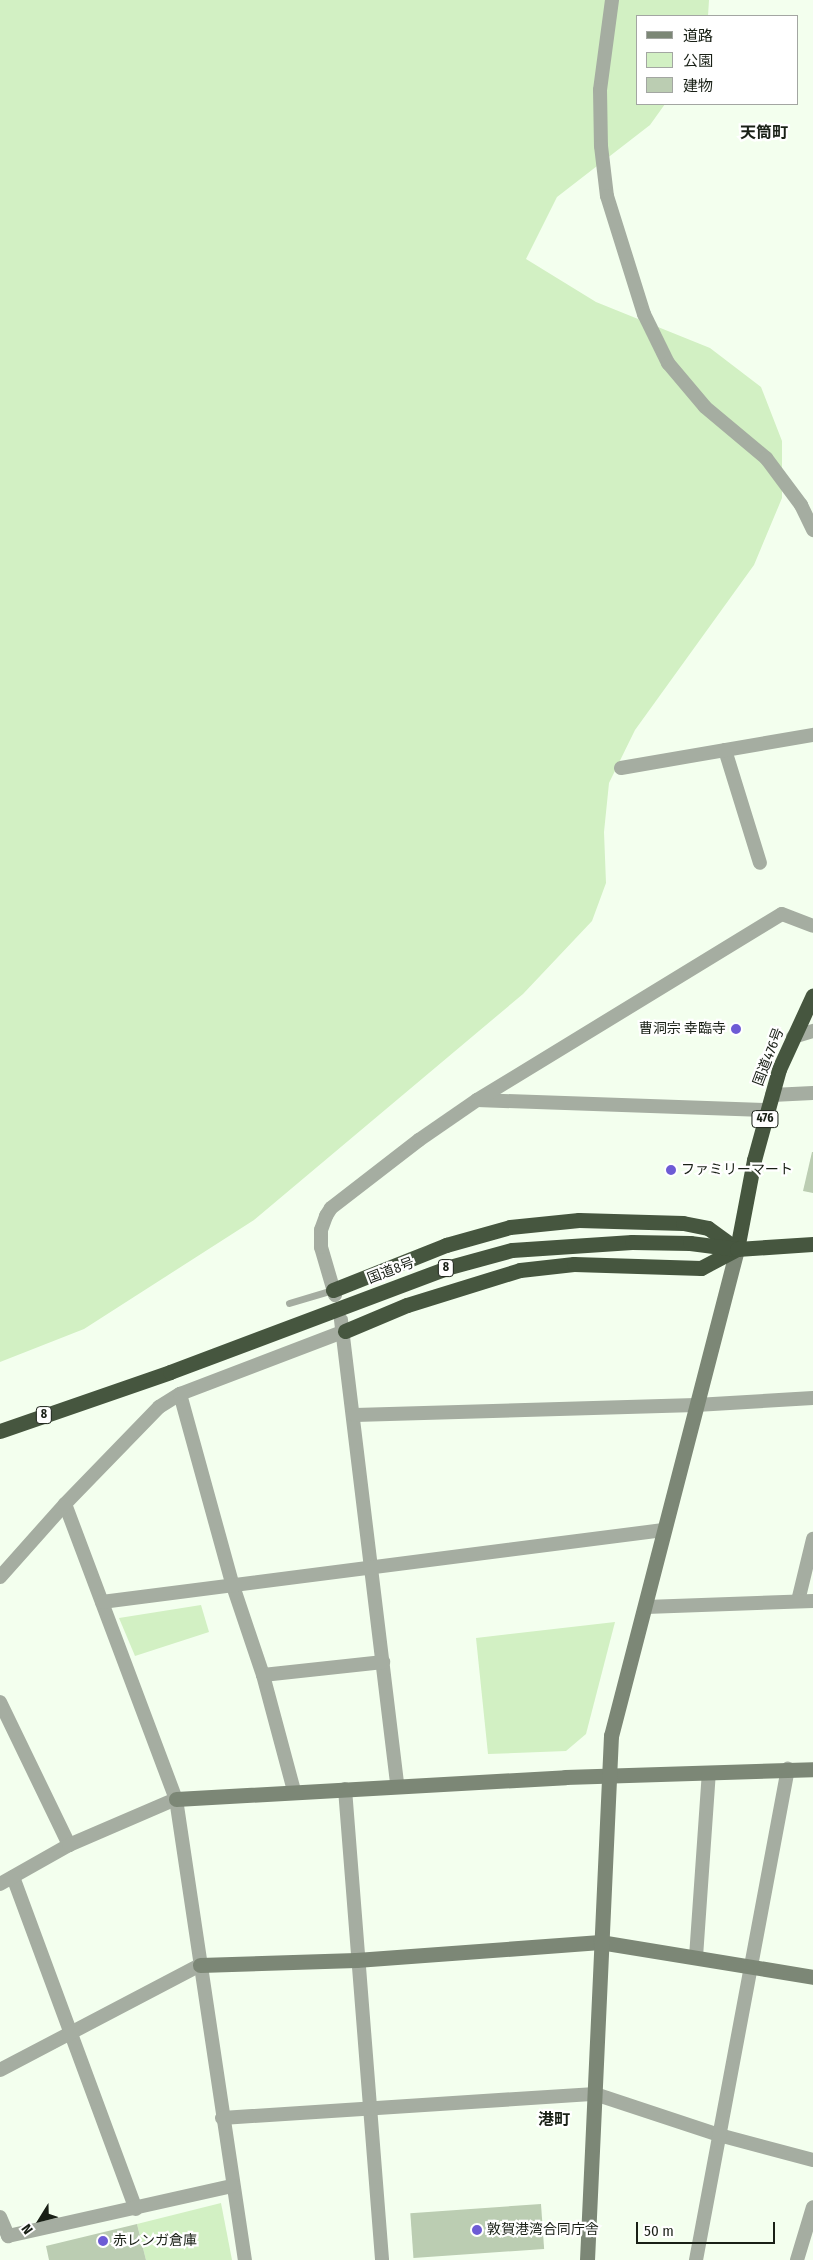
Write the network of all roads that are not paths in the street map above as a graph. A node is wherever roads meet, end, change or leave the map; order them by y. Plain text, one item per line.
1 (612, 0) edge
2 (813, 530) edge
3 (813, 735) edge
4 (725, 750) junction
5 (621, 768) dead end
6 (760, 862) dead end
7 (813, 926) edge
8 (813, 995) edge
9 (813, 1031) edge
10 (793, 1037) junction
11 (813, 1093) edge
12 (772, 1095) junction
13 (477, 1100) junction
14 (768, 1110) junction
15 (813, 1244) edge
16 (737, 1249) junction
17 (334, 1292) junction
18 (290, 1303) dead end
19 (343, 1325) junction
20 (180, 1394) junction
21 (813, 1398) edge
22 (696, 1406) junction
23 (355, 1415) junction
24 (0, 1431) edge
25 (65, 1504) junction
26 (663, 1530) junction
27 (813, 1538) edge
28 (372, 1567) junction
29 (0, 1577) edge
30 (233, 1586) junction
31 (798, 1601) junction
32 (813, 1601) edge
33 (102, 1602) junction
34 (646, 1607) junction
35 (383, 1662) junction
36 (263, 1675) junction
37 (0, 1702) edge
38 (788, 1769) junction
39 (813, 1769) edge
40 (709, 1772) junction
41 (609, 1775) junction
42 (397, 1786) junction
43 (345, 1789) junction
44 (294, 1791) junction
45 (176, 1798) junction
46 (69, 1845) junction
47 (13, 1877) junction
48 (0, 1884) edge
49 (600, 1942) junction
50 (696, 1958) junction
51 (356, 1960) junction
52 (200, 1965) junction
53 (751, 1968) junction
54 (813, 1977) edge
55 (72, 2033) junction
56 (0, 2070) edge
57 (595, 2094) junction
58 (370, 2109) junction
59 (222, 2118) junction
60 (719, 2134) junction
61 (813, 2160) edge
62 (232, 2186) junction
63 (813, 2207) edge
64 (136, 2208) junction
65 (0, 2218) edge
66 (245, 2260) edge
67 (382, 2260) edge
68 (588, 2260) edge
69 (696, 2260) edge
70 (797, 2260) edge

1 - 2 street
3 - 4 street
4 - 5 street
4 - 6 street
7 - 13 street
8 - 10 highway, 国道476号 / 476
9 - 10 street
10 - 12 highway, 国道476号 / 476
11 - 12 street
12 - 14 highway, 国道476号 / 476
13 - 14 street
13 - 17 street
14 - 16 highway, 国道476号 / 476
15 - 16 highway, 国道8号 / 8
16 - 17 highway
16 - 19 highway
16 - 22 street
16 - 24 highway, 国道8号 / 8
17 - 18 lane
19 - 20 street
19 - 23 street
20 - 25 street
20 - 30 street
21 - 22 street
22 - 23 street
22 - 26 street
23 - 28 street
25 - 29 street
25 - 33 street
26 - 28 street
26 - 34 street
27 - 31 street
28 - 30 street
28 - 35 street
30 - 33 street
30 - 36 street
31 - 32 street
31 - 34 street
33 - 45 street
34 - 41 street
35 - 36 street
35 - 42 street
36 - 44 street
37 - 46 street
38 - 39 street
38 - 40 street
38 - 53 street
40 - 41 street
40 - 50 street
41 - 42 street
41 - 49 street
42 - 43 street
43 - 44 street
43 - 51 street
44 - 45 street
45 - 46 street
45 - 52 street
46 - 47 street
47 - 48 street
47 - 55 street
49 - 50 street
49 - 51 street
49 - 57 street
50 - 53 street
51 - 52 street
51 - 58 street
52 - 55 street
52 - 59 street
53 - 54 street
53 - 60 street
55 - 56 street
55 - 64 street
57 - 58 street
57 - 60 street
57 - 68 street
58 - 59 street
58 - 67 street
59 - 62 street
60 - 61 street
60 - 69 street
62 - 64 street
62 - 66 street
63 - 70 street
64 - 65 street

